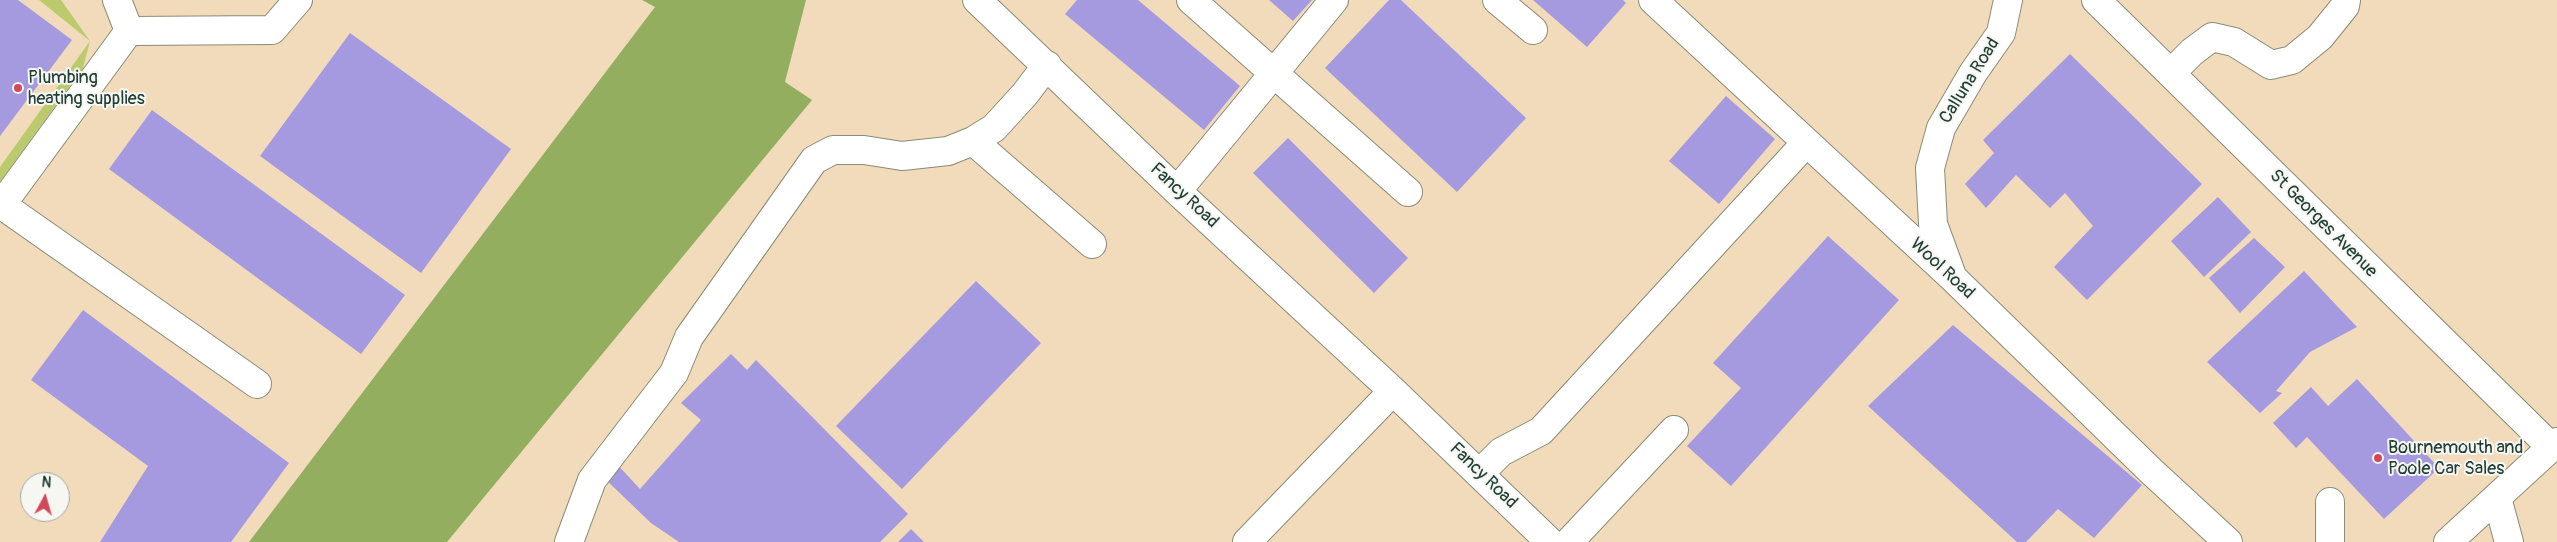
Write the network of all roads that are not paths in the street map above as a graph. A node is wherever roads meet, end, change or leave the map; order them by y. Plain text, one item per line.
1 (117, 0) edge
2 (298, 0) edge
3 (977, 0) edge
4 (1191, 0) edge
5 (1334, 0) edge
6 (1497, 0) edge
7 (1653, 0) edge
8 (2008, 0) edge
9 (2096, 0) edge
10 (2346, 0) edge
11 (1533, 30) dead end
12 (129, 31) junction
13 (1047, 65) junction
14 (1274, 73) junction
15 (2171, 73) junction
16 (973, 142) junction
17 (1806, 143) junction
18 (1177, 191) junction
19 (1408, 192) dead end
20 (1, 206) edge
21 (1092, 244) dead end
22 (1953, 278) junction
23 (257, 384) dead end
24 (1393, 390) junction
25 (1674, 430) dead end
26 (2554, 444) edge
27 (1480, 473) junction
28 (2497, 498) junction
29 (2330, 502) dead end
30 (569, 542) edge
31 (1248, 542) edge
32 (1550, 542) edge
33 (1569, 542) edge
34 (2228, 542) edge
35 (2330, 542) edge
36 (2448, 542) edge
37 (2508, 542) edge

1 - 12 street
2 - 12 street
3 - 13 street, Fancy Road
4 - 14 street
5 - 14 street
6 - 11 street
7 - 17 street, Wool Road
8 - 22 street, Calluna Road
9 - 15 street, St Georges Avenue
10 - 15 street
12 - 20 street
13 - 16 street
13 - 18 street, Fancy Road
14 - 18 street
14 - 19 street
15 - 26 street, St Georges Avenue
16 - 21 street
16 - 30 street
17 - 22 street, Wool Road
17 - 27 street
18 - 24 street, Fancy Road
20 - 23 street
22 - 34 street, Wool Road
24 - 27 street, Fancy Road
24 - 31 street
25 - 33 street
26 - 28 street
27 - 32 street, Fancy Road
28 - 36 street
28 - 37 street
29 - 35 street

